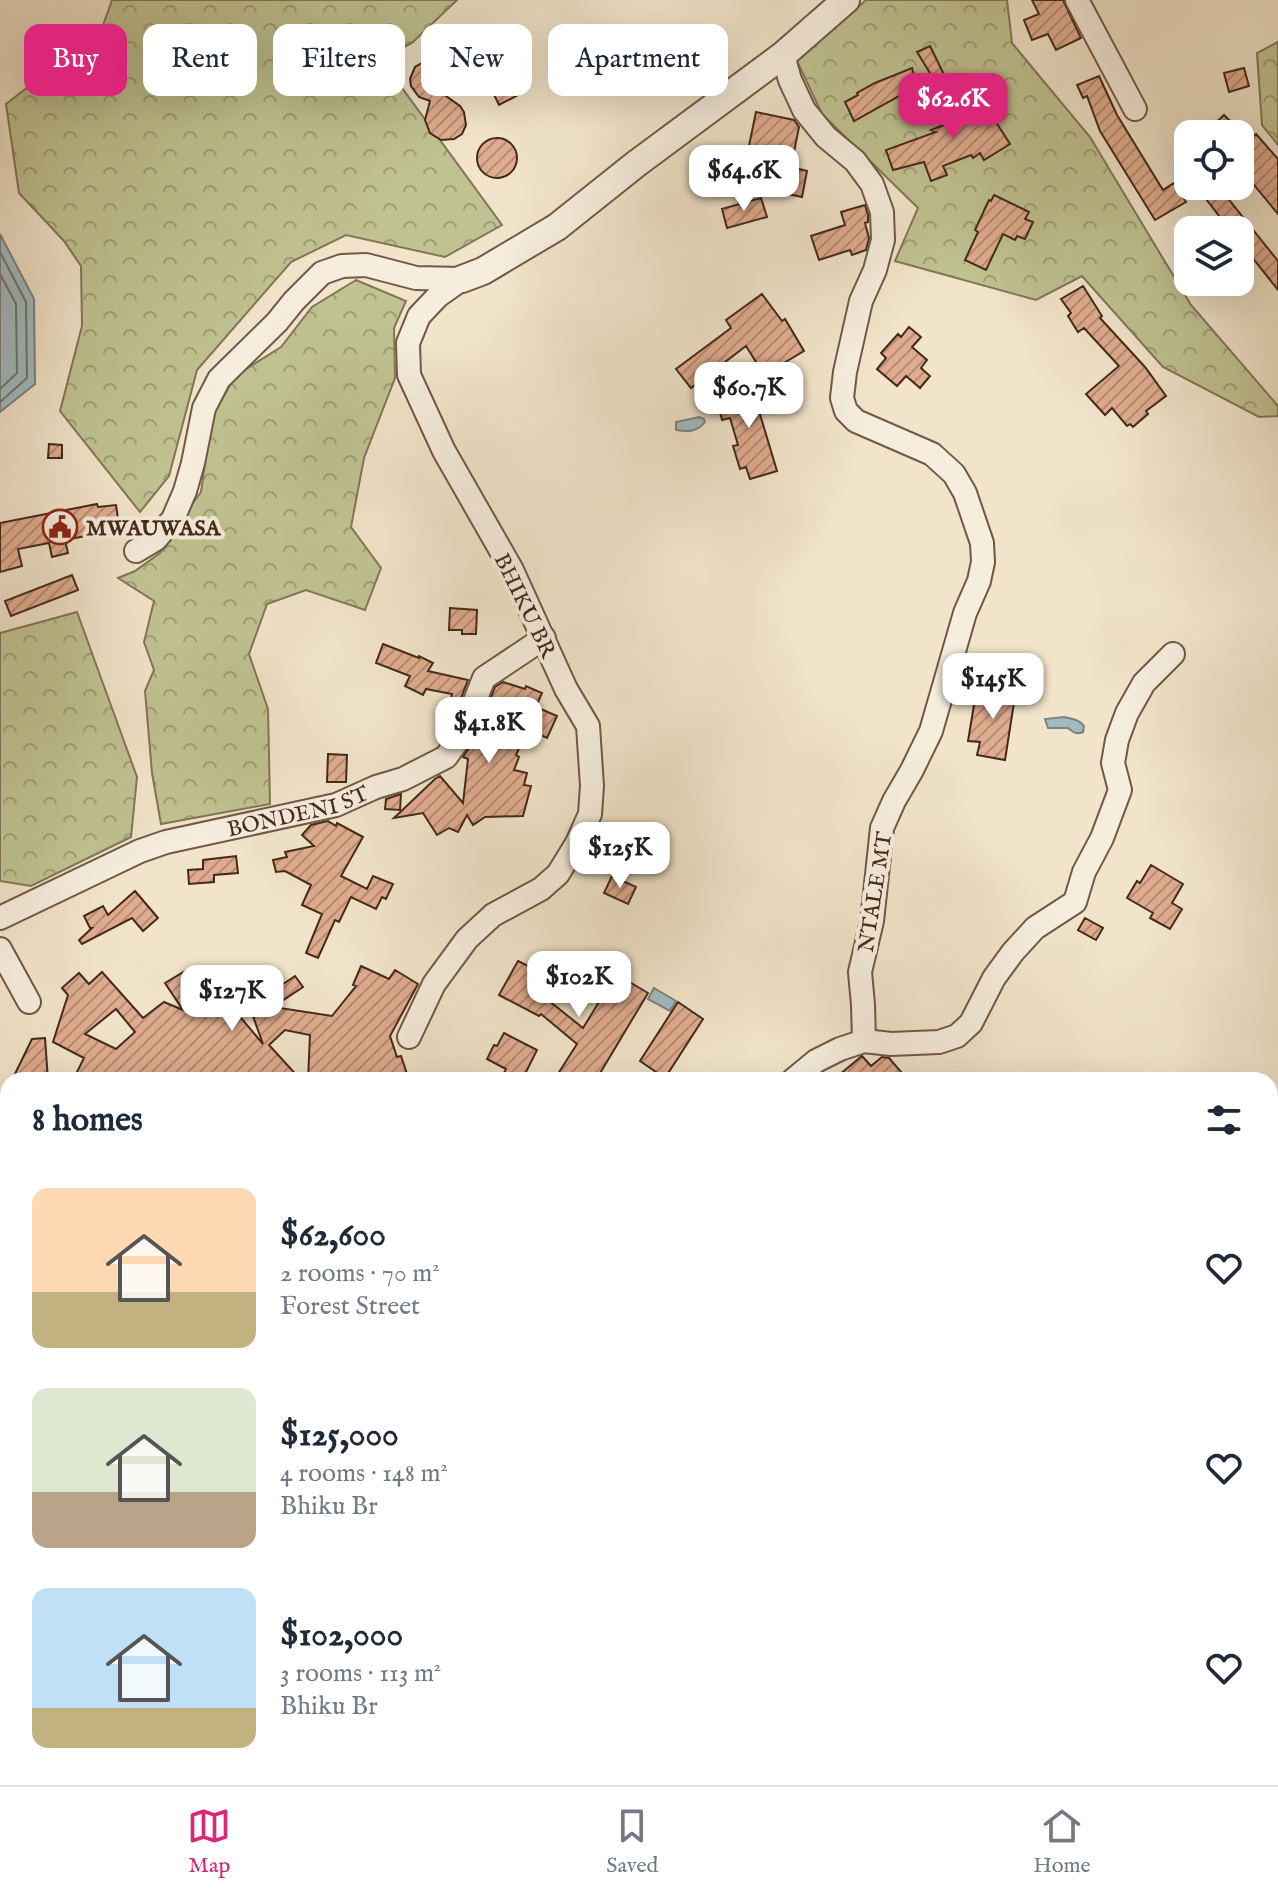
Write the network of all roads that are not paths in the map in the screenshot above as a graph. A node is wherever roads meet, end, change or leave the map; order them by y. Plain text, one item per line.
1 (846, 0) edge
2 (1077, 0) edge
3 (783, 55) junction
4 (1135, 109) dead end
5 (462, 279) junction
6 (136, 551) dead end
7 (544, 638) junction
8 (1173, 654) dead end
9 (0, 918) edge
10 (0, 949) edge
11 (29, 1002) dead end
12 (409, 1037) dead end
13 (864, 1041) junction
14 (803, 1072) edge

1 - 3 street
2 - 4 street
3 - 5 street
3 - 13 street, NTALE MT
5 - 6 street
5 - 7 street, BHIKU BR
7 - 9 street, BONDENI ST
7 - 12 street, BHIKU BR
8 - 13 street
10 - 11 street
13 - 14 street

